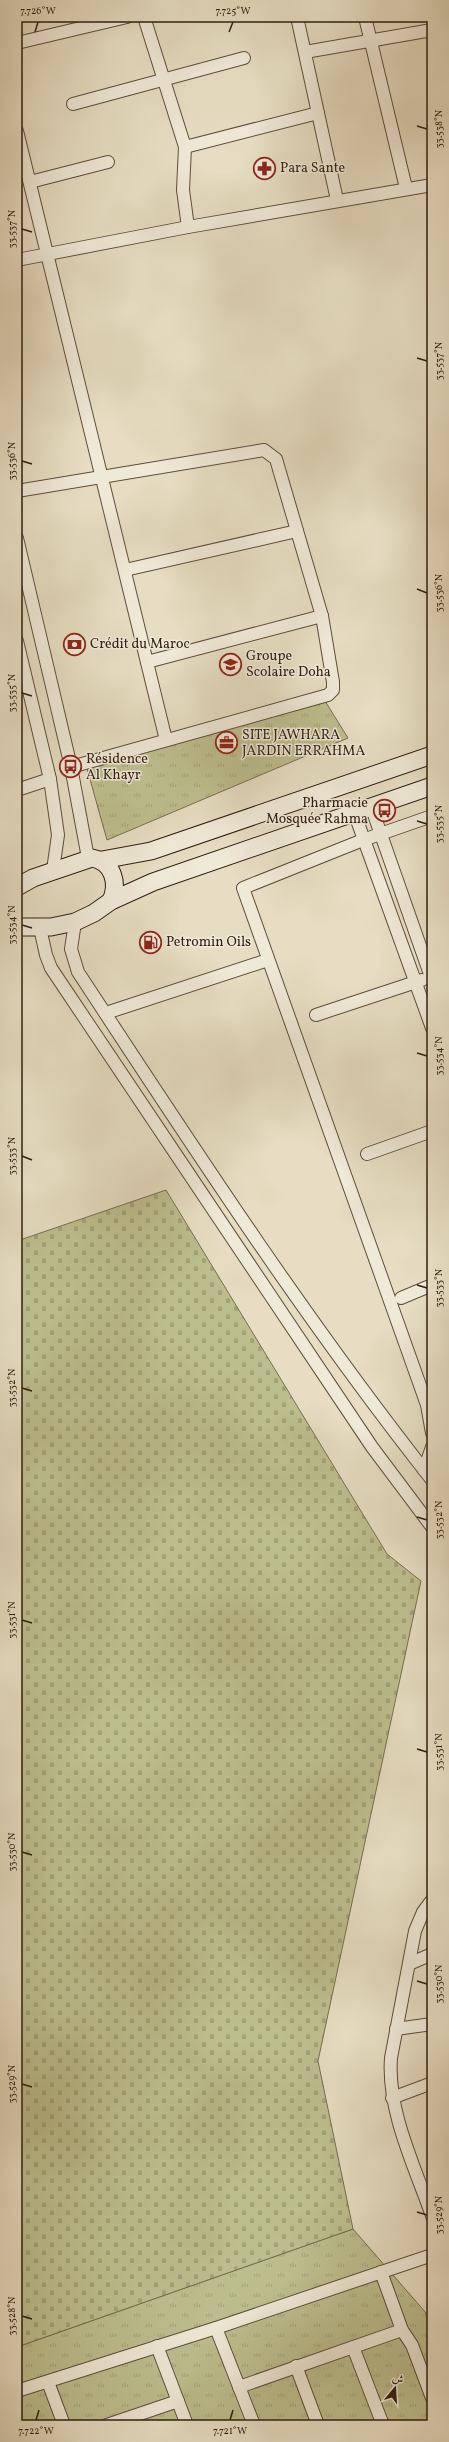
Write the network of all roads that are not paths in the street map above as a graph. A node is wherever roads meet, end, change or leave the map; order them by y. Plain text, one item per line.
1 (127, 17) edge
2 (144, 17) edge
3 (296, 17) edge
4 (365, 17) edge
5 (432, 30) edge
6 (371, 42) junction
7 (17, 43) edge
8 (305, 52) junction
9 (244, 58) dead end
10 (163, 78) junction
11 (73, 104) dead end
12 (318, 113) junction
13 (17, 132) edge
14 (185, 147) junction
15 (108, 162) dead end
16 (30, 182) junction
17 (432, 184) edge
18 (406, 188) junction
19 (338, 200) junction
20 (188, 227) junction
21 (49, 254) junction
22 (17, 260) edge
23 (103, 476) junction
24 (17, 491) edge
25 (297, 531) junction
26 (17, 538) edge
27 (125, 570) junction
28 (322, 616) junction
29 (17, 641) edge
30 (147, 662) junction
31 (166, 740) junction
32 (432, 756) edge
33 (71, 767) junction
34 (50, 779) junction
35 (432, 786) edge
36 (17, 790) edge
37 (371, 806) junction
38 (354, 812) junction
39 (432, 816) edge
40 (380, 834) junction
41 (363, 840) junction
42 (95, 859) junction
43 (53, 870) junction
44 (17, 887) edge
45 (111, 901) junction
46 (75, 922) junction
47 (17, 927) edge
48 (40, 928) junction
49 (268, 960) junction
50 (431, 978) edge
51 (415, 982) junction
52 (106, 1013) junction
53 (316, 1015) dead end
54 (432, 1028) edge
55 (432, 1131) edge
56 (367, 1154) dead end
57 (432, 1285) edge
58 (401, 1298) dead end
59 (432, 1433) edge
60 (432, 1447) edge
61 (424, 1470) junction
62 (432, 1480) edge
63 (432, 1528) edge
64 (432, 1900) edge
65 (432, 1954) edge
66 (409, 1964) junction
67 (432, 2024) edge
68 (396, 2029) junction
69 (432, 2083) edge
70 (392, 2098) junction
71 (432, 2216) edge
72 (432, 2255) edge
73 (381, 2272) junction
74 (216, 2328) junction
75 (402, 2330) junction
76 (158, 2346) junction
77 (353, 2347) junction
78 (296, 2366) junction
79 (48, 2382) junction
80 (239, 2387) junction
81 (17, 2391) edge
82 (432, 2398) edge
83 (178, 2401) junction
84 (122, 2423) edge
85 (64, 2425) edge
86 (107, 2425) edge
87 (187, 2425) edge
88 (254, 2425) edge
89 (318, 2425) edge
90 (382, 2425) edge

1 - 7 street
2 - 10 street
3 - 8 street
4 - 6 street
5 - 6 street
6 - 8 street
6 - 18 street
8 - 12 street
9 - 10 street
10 - 11 street
10 - 14 street
12 - 14 street
12 - 19 street
13 - 16 street
14 - 20 street
15 - 16 street
16 - 21 street
17 - 18 street
18 - 19 street
19 - 20 street
20 - 21 street
21 - 22 street
21 - 23 street
23 - 24 street
23 - 25 street
23 - 27 street
25 - 27 street
25 - 28 street
26 - 33 street
27 - 30 street
28 - 30 street
28 - 31 street
29 - 34 street
30 - 31 street
31 - 33 street
32 - 42 main road
33 - 42 street
34 - 36 street
34 - 43 street
35 - 37 main road
37 - 38 main road
37 - 40 street
38 - 41 street
38 - 45 main road
39 - 40 street
40 - 41 street
40 - 50 street
41 - 49 street
41 - 51 street
42 - 43 main road
42 - 45 main road
43 - 44 main road
45 - 46 main road
46 - 48 main road
46 - 52 street
47 - 48 main road
48 - 63 street
49 - 52 street
49 - 59 street
50 - 51 street
51 - 53 street
51 - 54 street
52 - 61 street
55 - 56 street
57 - 58 street
60 - 61 street
61 - 62 street
64 - 66 street
65 - 66 street
66 - 68 street
67 - 68 street
68 - 70 street
69 - 70 street
70 - 71 street
72 - 73 street
73 - 74 street
73 - 75 street
74 - 76 street
74 - 80 street
75 - 77 street
75 - 82 street
76 - 79 street
76 - 83 street
77 - 78 street
77 - 90 street
78 - 80 street
78 - 89 street
79 - 81 street
79 - 85 street
80 - 88 street
83 - 84 street
83 - 87 street
84 - 86 street

